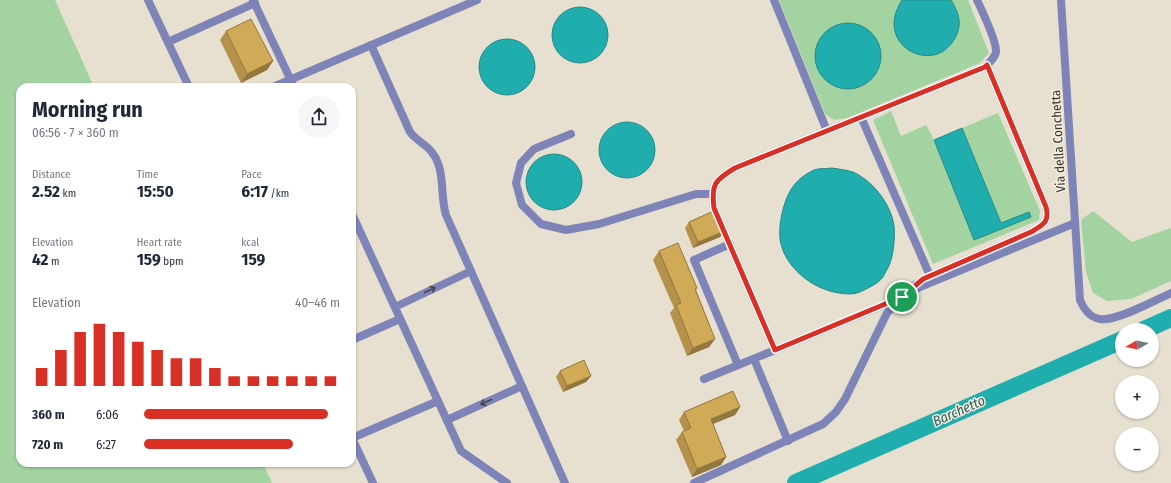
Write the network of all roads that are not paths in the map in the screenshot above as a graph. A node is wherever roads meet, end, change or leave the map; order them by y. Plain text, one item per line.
1 (148, 0) edge
2 (477, 0) edge
3 (774, 0) edge
4 (977, 0) edge
5 (1061, 0) edge
6 (254, 2) edge
7 (168, 42) junction
8 (371, 45) junction
9 (987, 65) junction
10 (187, 83) edge
11 (292, 83) edge
12 (861, 117) junction
13 (827, 131) junction
14 (571, 134) dead end
15 (712, 194) junction
16 (356, 223) edge
17 (1074, 223) junction
18 (730, 244) junction
19 (471, 271) junction
20 (930, 276) junction
21 (1171, 293) edge
22 (902, 297) junction
23 (395, 306) junction
24 (400, 319) junction
25 (356, 338) edge
26 (775, 350) junction
27 (754, 359) junction
28 (738, 365) junction
29 (704, 379) dead end
30 (522, 386) junction
31 (438, 401) junction
32 (447, 420) junction
33 (356, 436) edge
34 (788, 441) junction
35 (356, 447) edge
36 (373, 483) edge
37 (507, 483) edge
38 (565, 483) edge
39 (694, 483) edge

1 - 7 street
2 - 8 street
3 - 13 street
4 - 9 street
5 - 17 street, Via della Conchetta
6 - 7 street
6 - 11 street
7 - 10 street
8 - 11 street
8 - 19 street
9 - 12 street
9 - 20 street
12 - 13 street
12 - 20 street
13 - 15 street
14 - 15 street
15 - 18 street
16 - 23 street
17 - 21 street, Via della Conchetta
17 - 22 street
18 - 26 street
18 - 28 street
23 -> 19 street
19 - 30 street
20 - 22 street
22 - 26 street
22 - 34 street
23 - 24 street
24 - 25 street
24 - 31 street
26 - 27 street
27 - 28 street
27 - 34 street
28 - 29 street
30 -> 32 street
30 - 38 street
31 - 32 street
31 - 33 street
32 - 37 street
34 - 39 street
35 - 36 street

